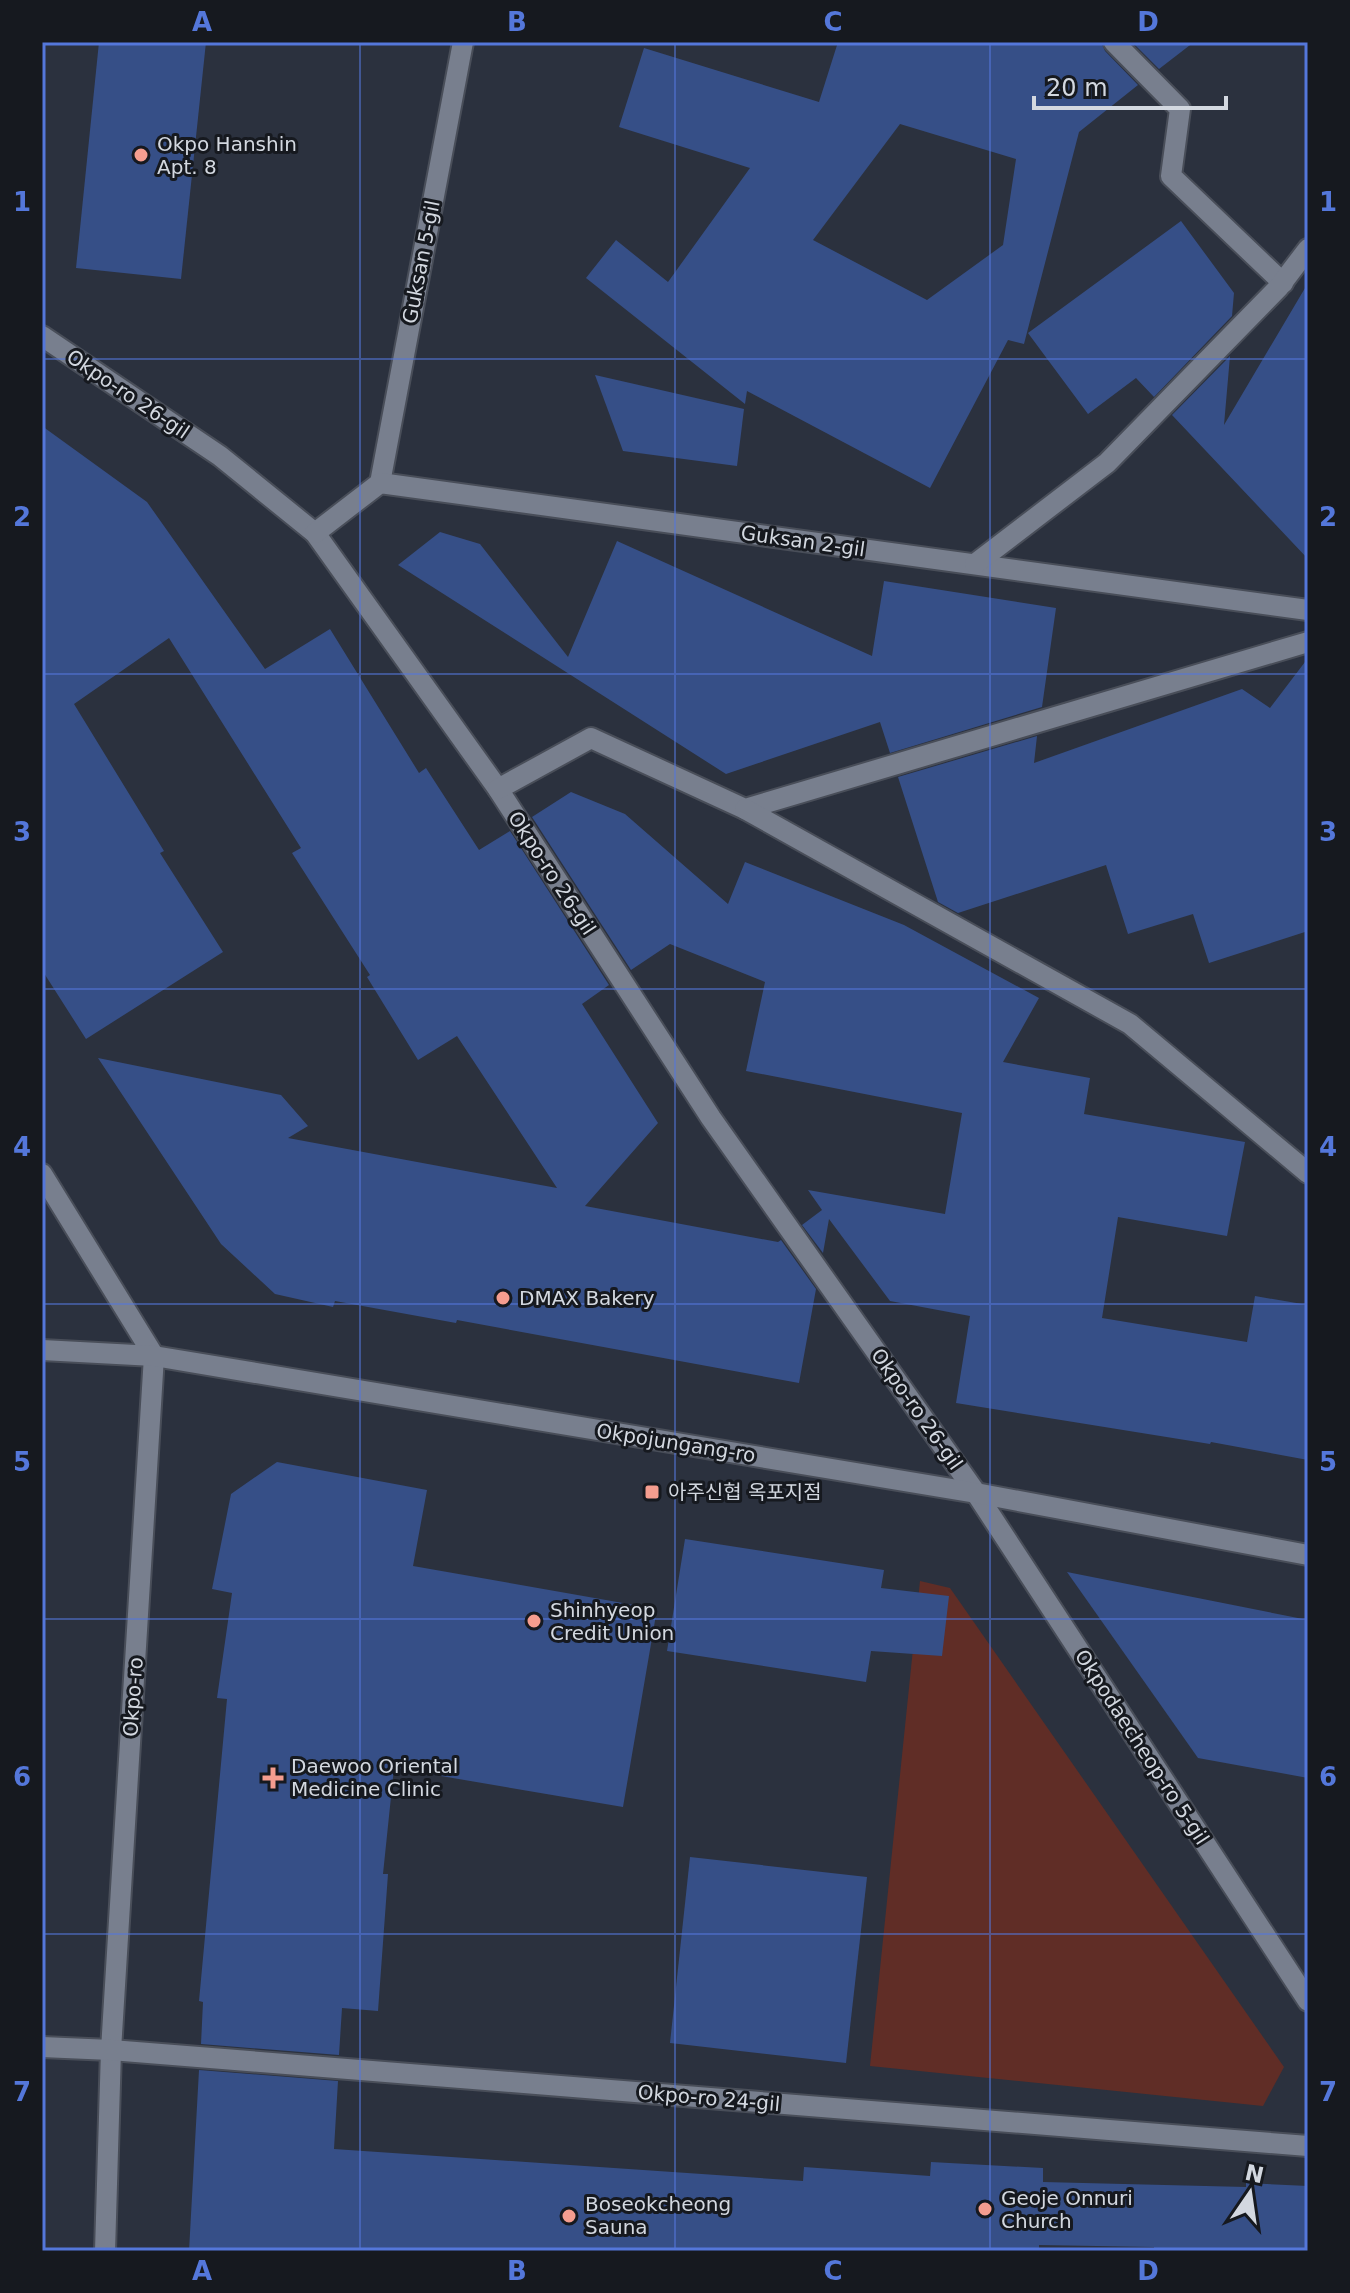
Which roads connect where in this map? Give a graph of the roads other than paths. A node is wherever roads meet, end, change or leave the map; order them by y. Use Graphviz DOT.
graph roads {
  1 [pos="463,42"];
  2 [pos="1114,42"];
  3 [pos="1308,249"];
  4 [pos="1283,283"];
  5 [pos="42,336"];
  6 [pos="380,483"];
  7 [pos="315,533"];
  8 [pos="975,564"];
  9 [pos="1308,610"];
  10 [pos="1308,642"];
  11 [pos="498,789"];
  12 [pos="745,809"];
  13 [pos="1308,1173"];
  14 [pos="42,1174"];
  15 [pos="42,1350"];
  16 [pos="154,1356"];
  17 [pos="976,1493"];
  18 [pos="1308,1555"];
  19 [pos="1308,2001"];
  20 [pos="42,2047"];
  21 [pos="111,2050"];
  22 [pos="1308,2146"];
  23 [pos="105,2251"];
  1 -- 6 [label="street, Guksan 5-gil"];
  2 -- 4 [label="street"];
  3 -- 4 [label="street"];
  4 -- 8 [label="street"];
  5 -- 7 [label="street, Okpo-ro 26-gil"];
  6 -- 7 [label="street"];
  6 -- 8 [label="street, Guksan 2-gil"];
  7 -- 11 [label="street, Okpo-ro 26-gil"];
  8 -- 9 [label="street, Guksan 2-gil"];
  10 -- 12 [label="street"];
  11 -- 12 [label="street"];
  11 -- 17 [label="street, Okpo-ro 26-gil"];
  12 -- 13 [label="street"];
  14 -- 16 [label="street"];
  15 -- 16 [label="street, Okpojungang-ro"];
  16 -- 17 [label="street, Okpojungang-ro"];
  16 -- 21 [label="street, Okpo-ro"];
  17 -- 18 [label="street, Okpojungang-ro"];
  17 -- 19 [label="street, Okpodaecheop-ro 5-gil"];
  20 -- 21 [label="street, Okpo-ro 24-gil"];
  21 -- 22 [label="street, Okpo-ro 24-gil"];
  21 -- 23 [label="street, Okpo-ro"];
}
